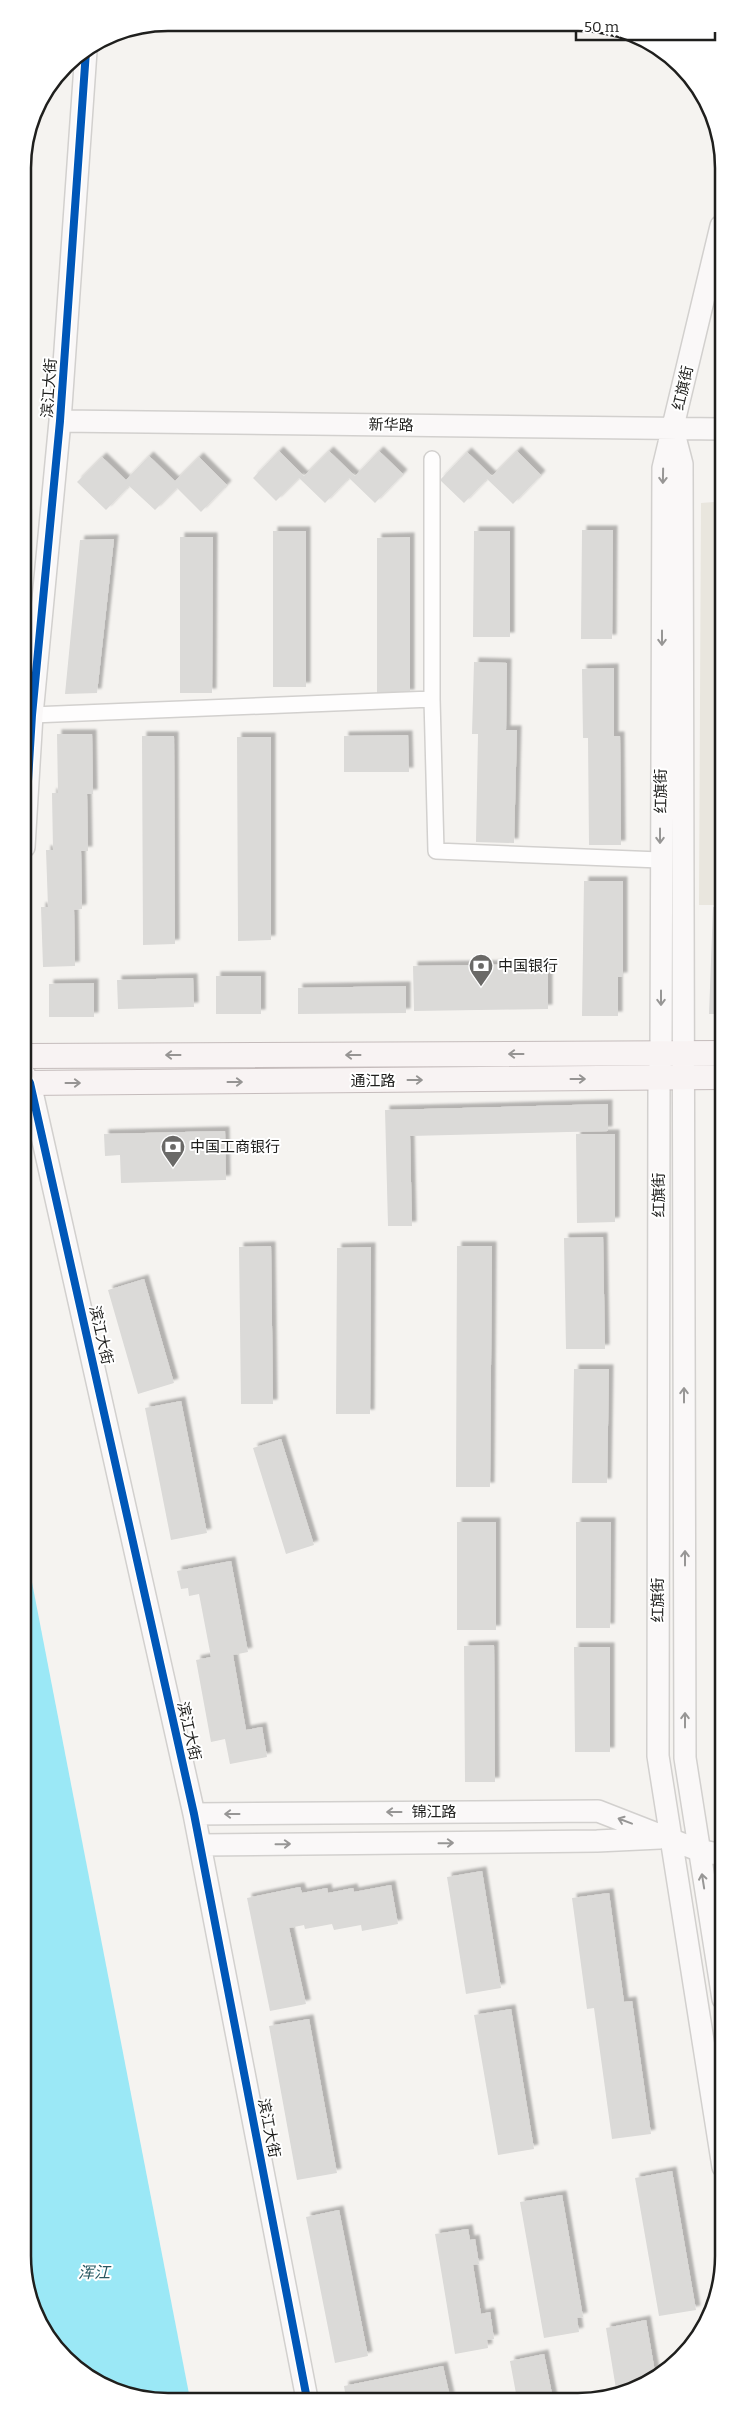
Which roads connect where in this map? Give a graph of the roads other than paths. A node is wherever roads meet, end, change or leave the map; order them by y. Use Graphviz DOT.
graph roads {
  1 [pos="85,59"];
  2 [pos="715,252"];
  3 [pos="60,421"];
  4 [pos="673,429"];
  5 [pos="715,429"];
  6 [pos="432,459"];
  7 [pos="432,699"];
  8 [pos="32,715"];
  9 [pos="32,719"];
  10 [pos="660,860"];
  11 [pos="715,1053"];
  12 [pos="672,1054"];
  13 [pos="32,1056"];
  14 [pos="715,1077"];
  15 [pos="659,1078"];
  16 [pos="683,1078"];
  17 [pos="32,1080"];
  18 [pos="32,1104"];
  19 [pos="194,1814"];
  20 [pos="670,1838"];
  21 [pos="200,1845"];
  22 [pos="698,1850"];
  23 [pos="714,1853"];
  24 [pos="714,1946"];
  25 [pos="714,2112"];
  26 [pos="306,2393"];
  1 -- 3 [label="main road, 滨江大街"];
  2 -- 4 [label="main road, 红旗街"];
  3 -- 4 [label="main road, 新华路"];
  3 -- 8 [label="main road, 滨江大街"];
  4 -- 5 [label="main road, 新华路"];
  4 -- 10 [label="main road, 红旗街, one-way"];
  4 -- 12 [label="main road"];
  6 -- 7 [label="street"];
  7 -- 8 [label="street"];
  7 -- 10 [label="street"];
  8 -- 9 [label="main road, 滨江大街"];
  10 -- 12 [label="main road, 红旗街, one-way"];
  11 -- 12 [label="main road, 通江路"];
  12 -- 13 [label="main road, 通江路, one-way"];
  12 -- 15 [label="main road, 红旗街"];
  12 -- 16 [label="main road"];
  14 -- 16 [label="main road, 通江路"];
  15 -- 16 [label="main road, 通江路"];
  17 -- 15 [label="main road, 通江路, one-way"];
  15 -- 20 [label="main road, 红旗街"];
  22 -- 16 [label="main road, one-way"];
  18 -- 19 [label="main road, 滨江大街"];
  20 -- 19 [label="main road, 锦江路, one-way"];
  19 -- 21 [label="main road, 滨江大街"];
  21 -- 20 [label="main road, 锦江路, one-way"];
  20 -- 22 [label="main road, 锦江路"];
  20 -- 25 [label="main road, 红旗街"];
  21 -- 26 [label="main road, 滨江大街"];
  22 -- 23 [label="main road, 锦江路"];
  24 -- 22 [label="main road, one-way"];
}
